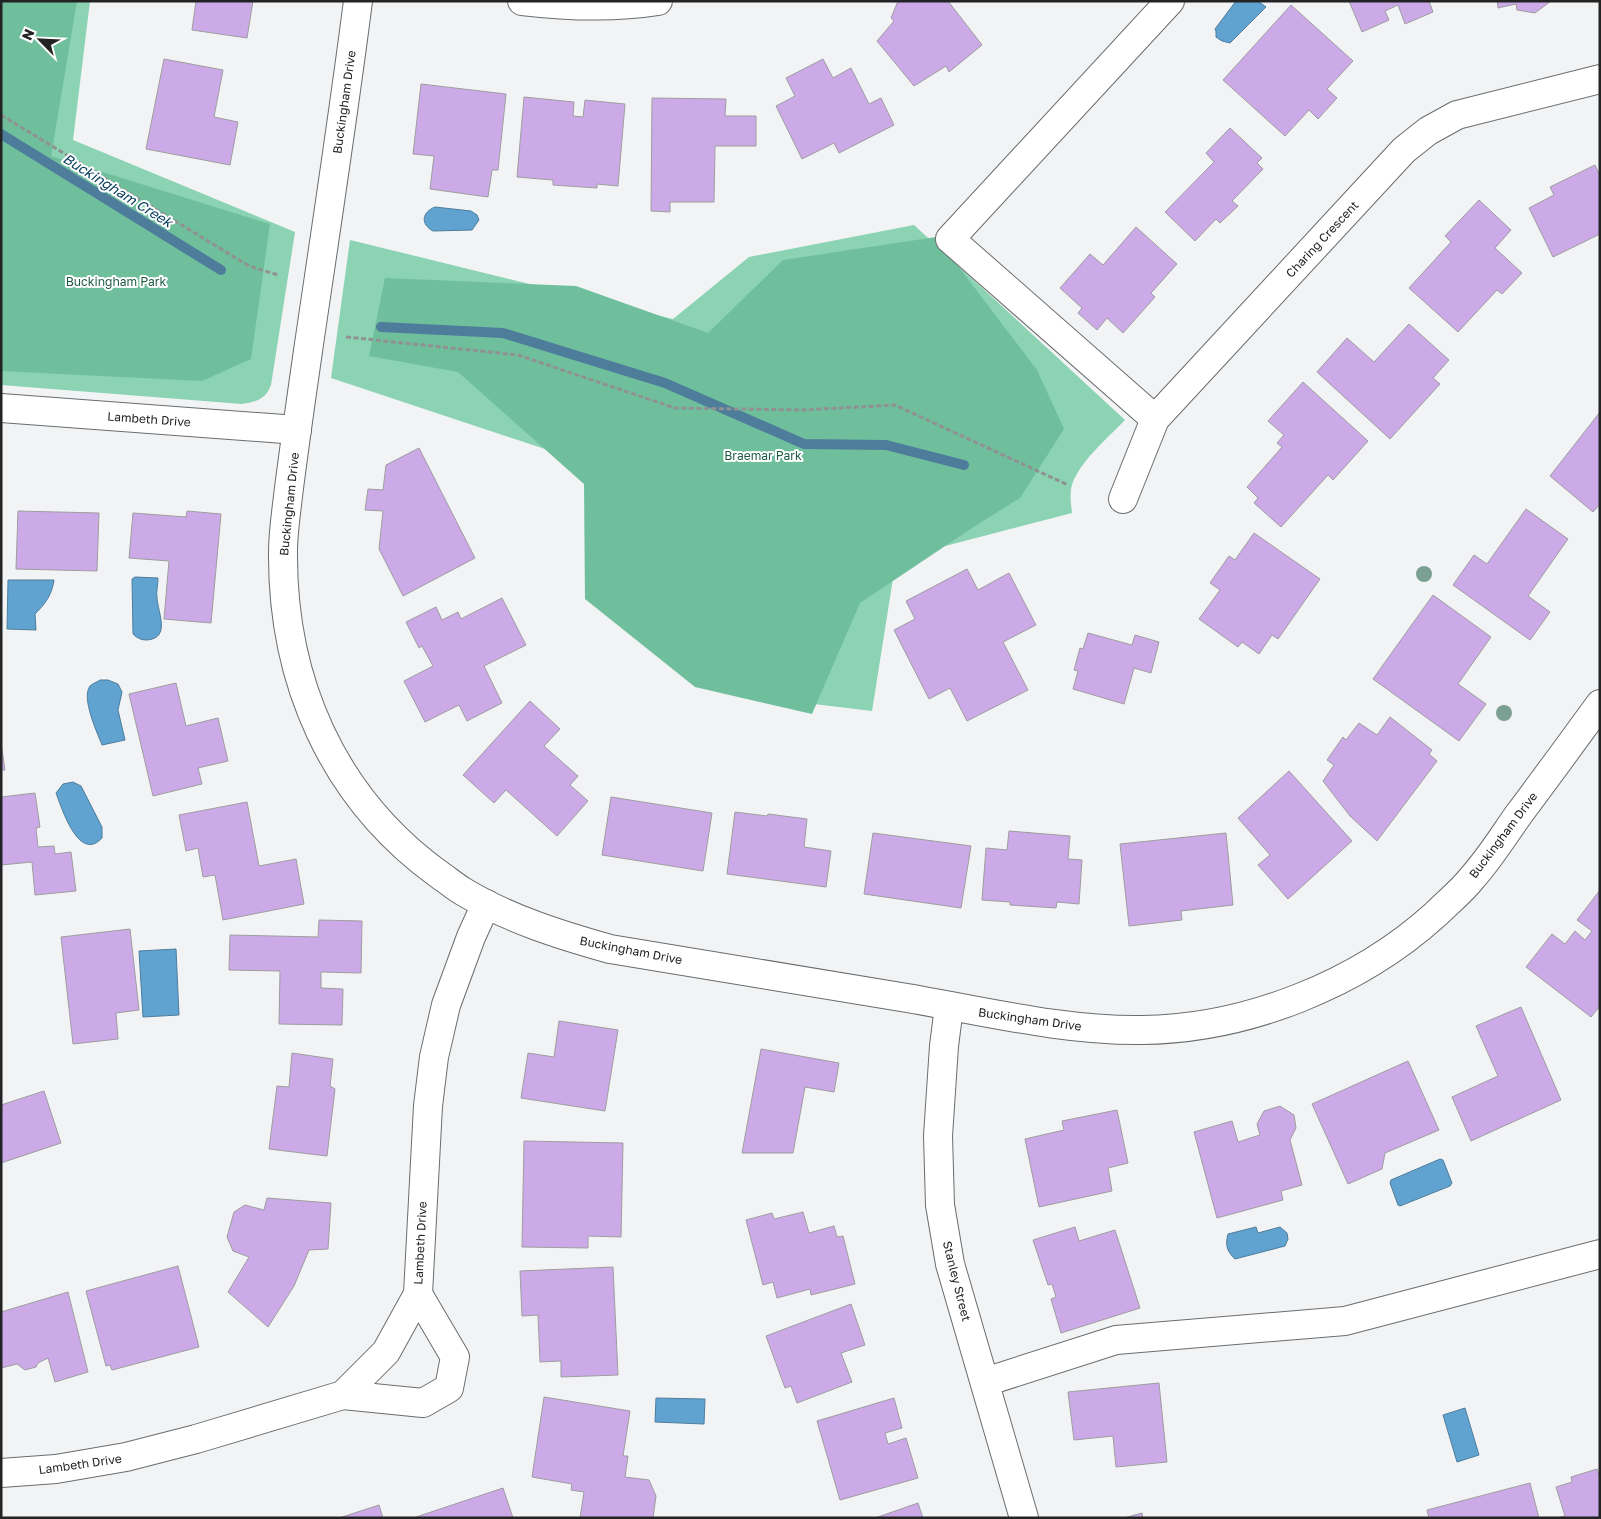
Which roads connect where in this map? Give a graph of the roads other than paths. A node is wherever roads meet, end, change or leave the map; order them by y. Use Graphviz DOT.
graph roads {
  1 [pos="358,1"];
  2 [pos="522,1"];
  3 [pos="658,1"];
  4 [pos="1170,1"];
  5 [pos="1600,79"];
  6 [pos="1,408"];
  7 [pos="1155,419"];
  8 [pos="297,430"];
  9 [pos="1123,499"];
  10 [pos="1600,704"];
  11 [pos="486,904"];
  12 [pos="949,1007"];
  13 [pos="1600,1254"];
  14 [pos="418,1294"];
  15 [pos="985,1382"];
  16 [pos="343,1395"];
  17 [pos="1,1473"];
  18 [pos="1024,1518"];
  1 -- 8 [label="street, Buckingham Drive"];
  2 -- 3 [label="street"];
  4 -- 7 [label="street"];
  5 -- 7 [label="street, Charing Crescent"];
  6 -- 8 [label="street, Lambeth Drive"];
  7 -- 9 [label="street, Charing Crescent"];
  8 -- 11 [label="street, Buckingham Drive"];
  10 -- 12 [label="street, Buckingham Drive"];
  11 -- 12 [label="street, Buckingham Drive"];
  11 -- 14 [label="street, Lambeth Drive"];
  12 -- 15 [label="street, Stanley Street"];
  13 -- 15 [label="street"];
  14 -- 16 [label="street, Lambeth Drive"];
  14 -- 16 [label="street"];
  15 -- 18 [label="street, Stanley Street"];
  16 -- 17 [label="street, Lambeth Drive"];
}
